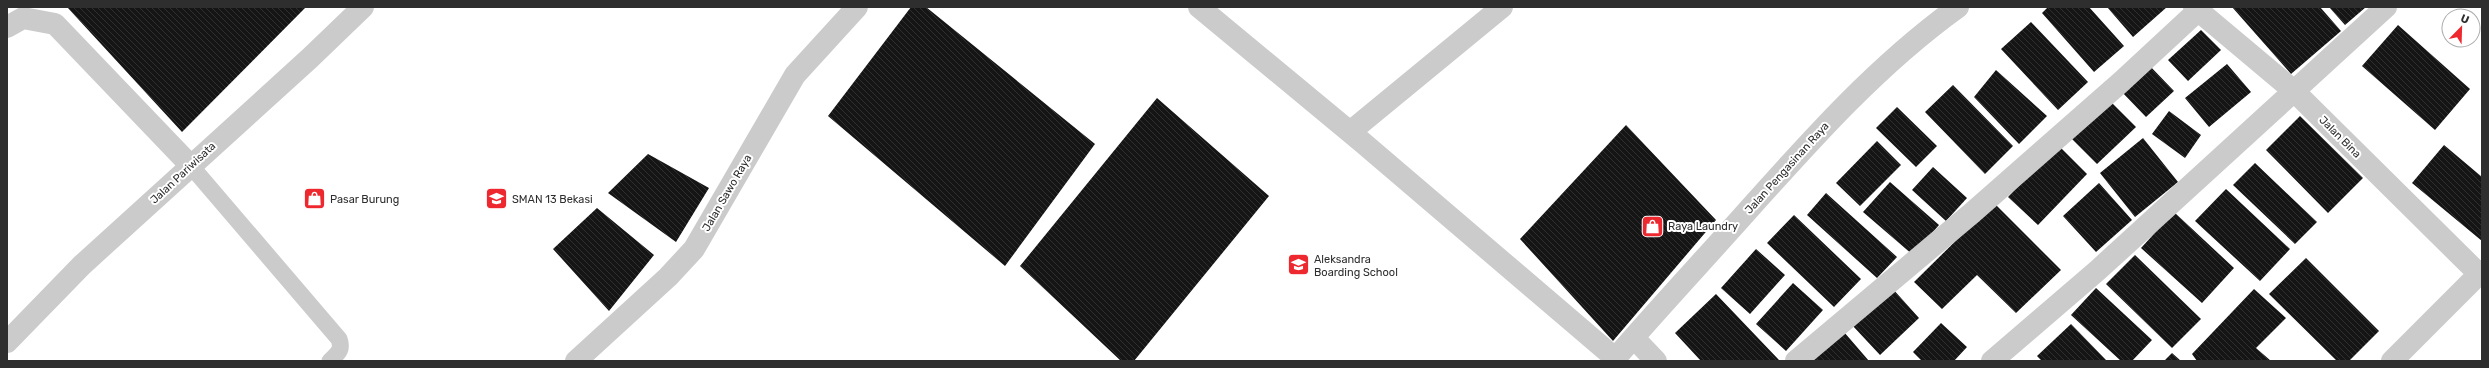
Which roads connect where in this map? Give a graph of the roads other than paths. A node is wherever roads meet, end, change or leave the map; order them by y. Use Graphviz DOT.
graph roads {
  1 [pos="363,7"];
  2 [pos="857,7"];
  3 [pos="1199,7"];
  4 [pos="1502,7"];
  5 [pos="1958,7"];
  6 [pos="2386,7"];
  7 [pos="2198,8"];
  8 [pos="7,27"];
  9 [pos="2294,91"];
  10 [pos="1350,132"];
  11 [pos="191,166"];
  12 [pos="2481,273"];
  13 [pos="1634,338"];
  14 [pos="7,342"];
  15 [pos="1614,360"];
  16 [pos="330,361"];
  17 [pos="576,361"];
  18 [pos="1656,361"];
  19 [pos="1796,361"];
  20 [pos="1992,361"];
  21 [pos="2392,361"];
  1 -- 11 [label="street, Jalan Pariwisata"];
  2 -- 17 [label="street, Jalan Sawo Raya"];
  3 -- 10 [label="street"];
  4 -- 10 [label="street"];
  5 -- 13 [label="street, Jalan Pengasinan Raya"];
  6 -- 9 [label="street"];
  7 -- 9 [label="street, Jalan Bina"];
  7 -- 19 [label="street"];
  8 -- 11 [label="street"];
  9 -- 12 [label="street, Jalan Bina"];
  9 -- 20 [label="street"];
  10 -- 15 [label="street"];
  11 -- 14 [label="street, Jalan Pariwisata"];
  11 -- 16 [label="lane"];
  12 -- 21 [label="street"];
  13 -- 15 [label="street, Jalan Pengasinan Raya"];
  13 -- 18 [label="street"];
}
